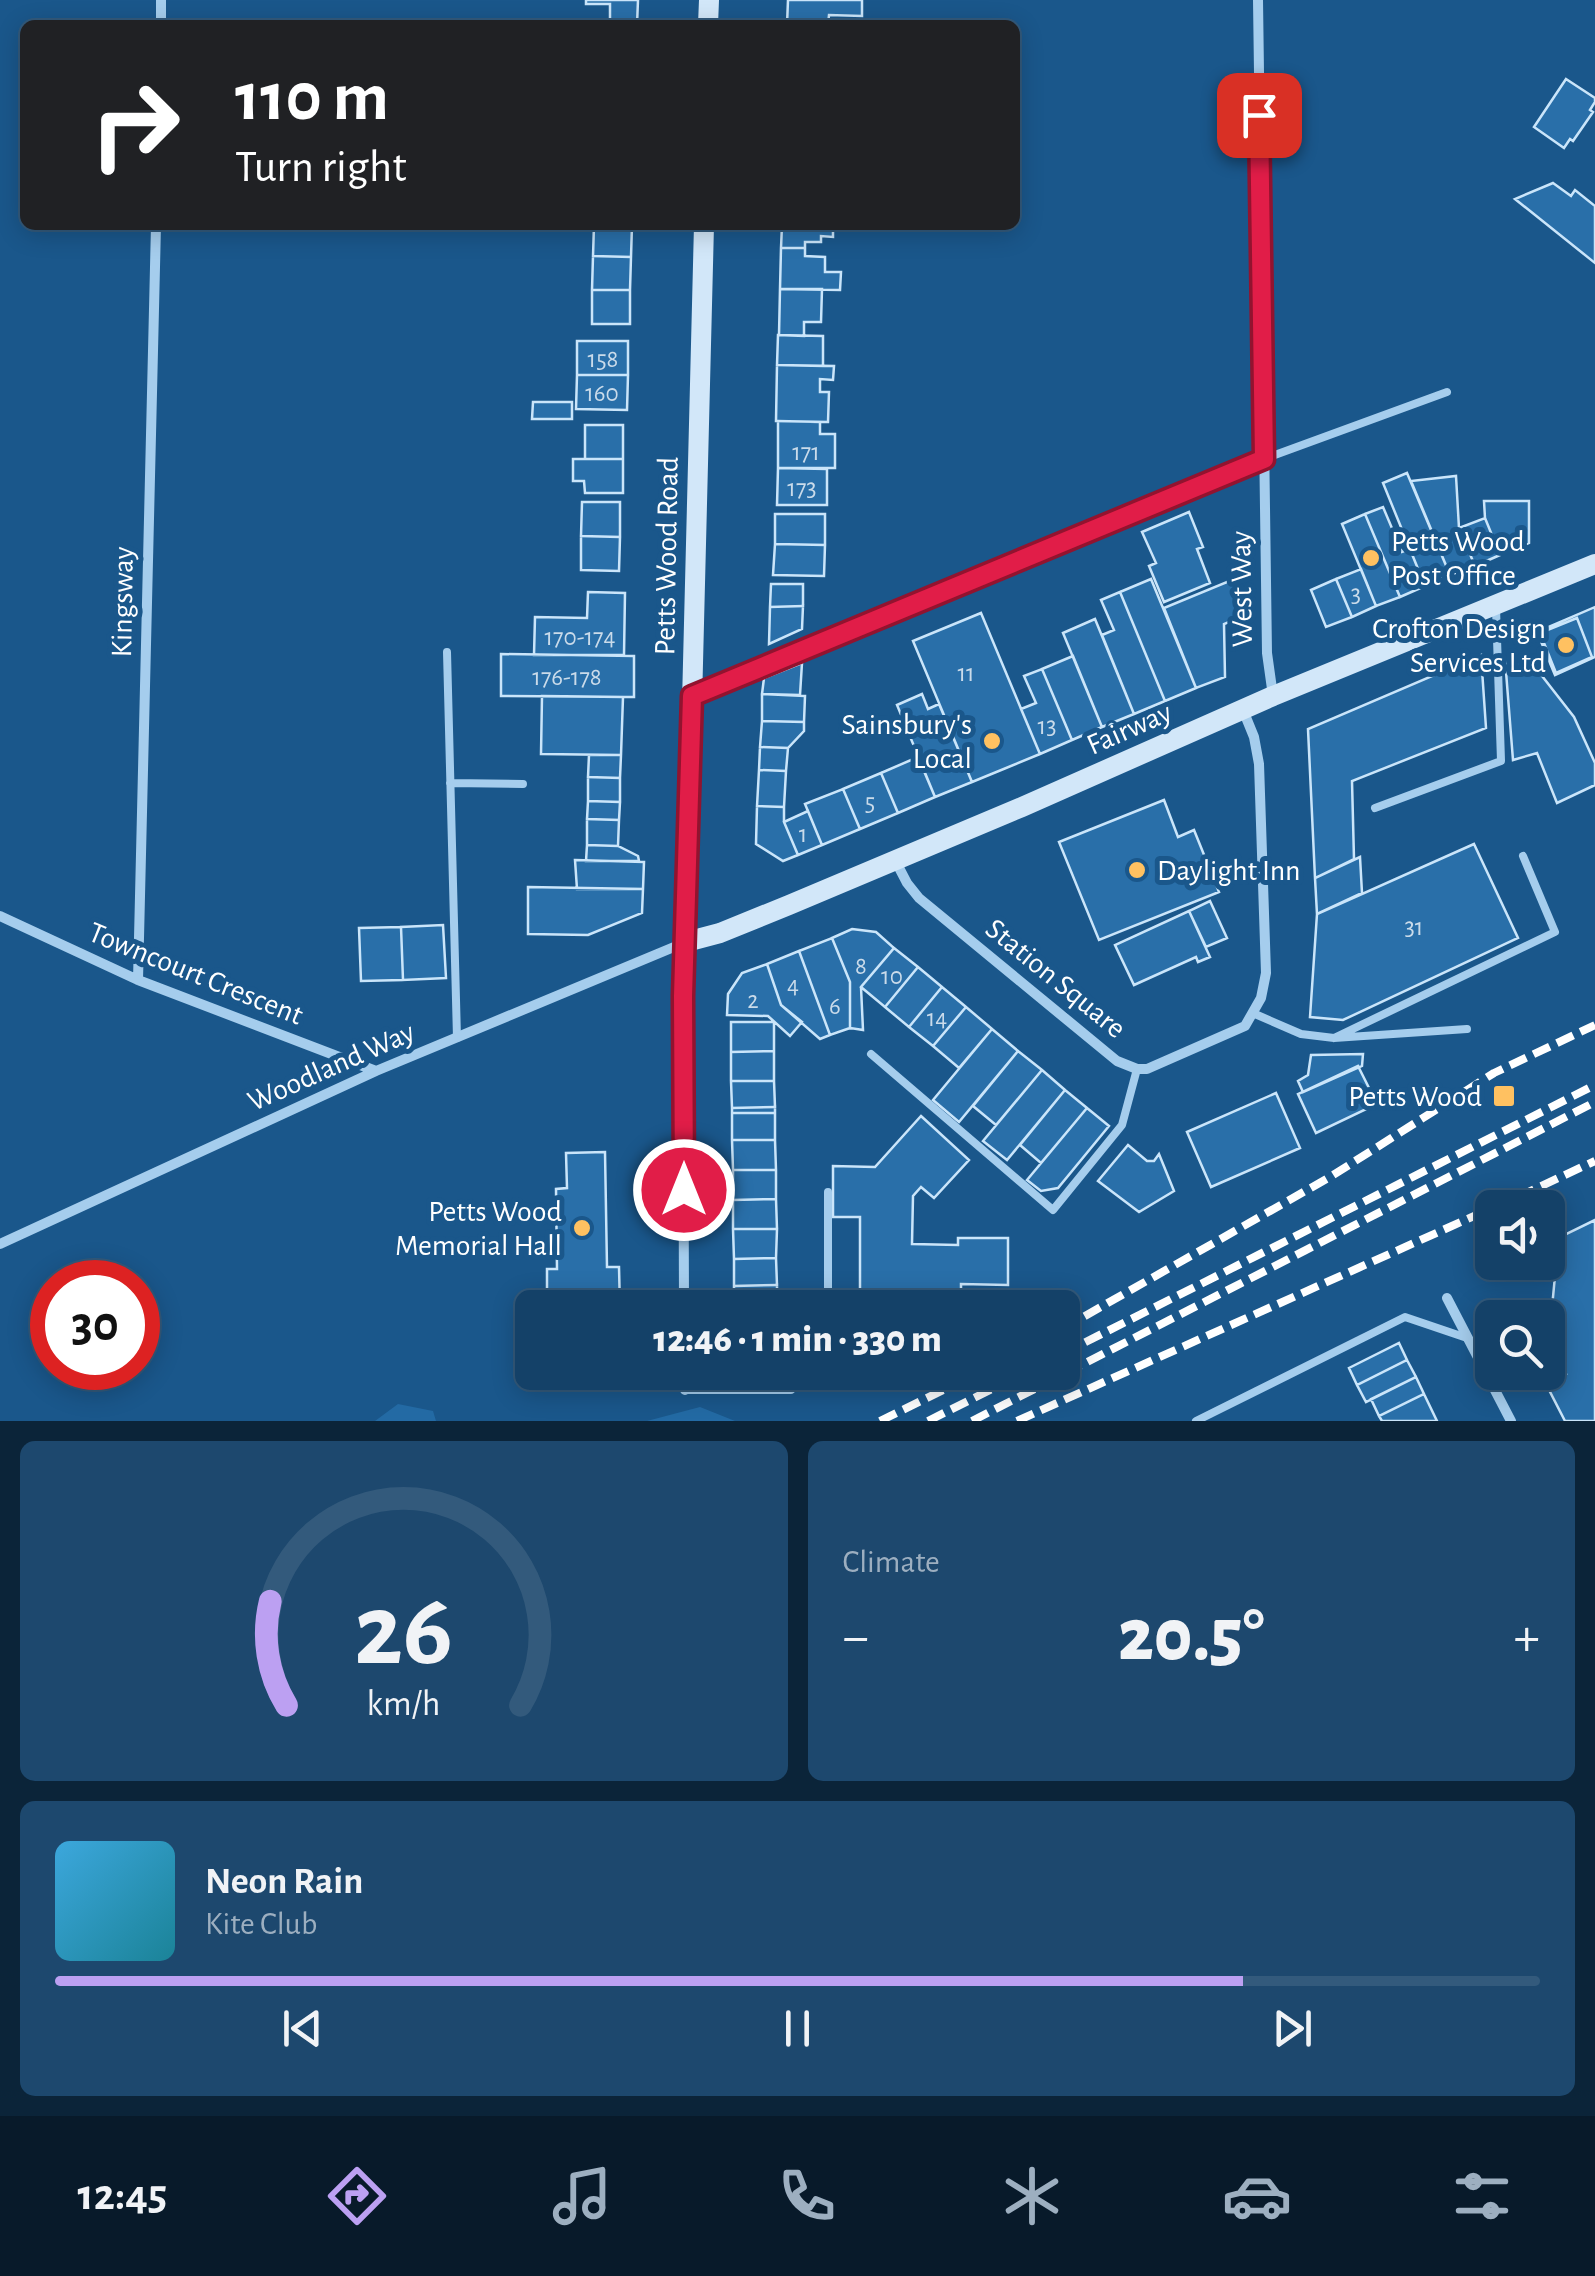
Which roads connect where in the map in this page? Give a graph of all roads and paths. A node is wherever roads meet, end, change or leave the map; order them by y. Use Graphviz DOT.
graph roads {
  1 [pos="1258,0"];
  2 [pos="156,230"];
  3 [pos="704,230"];
  4 [pos="1447,392"];
  5 [pos="1264,459"];
  6 [pos="1595,564"];
  7 [pos="1496,604"];
  8 [pos="446,652"];
  9 [pos="692,696"];
  10 [pos="1273,696"];
  11 [pos="1243,710"];
  12 [pos="450,783"];
  13 [pos="523,784"];
  14 [pos="1375,808"];
  15 [pos="1522,856"];
  16 [pos="895,860"];
  17 [pos="0,916"];
  18 [pos="686,942"];
  19 [pos="138,980"];
  20 [pos="1254,1014"];
  21 [pos="1467,1029"];
  22 [pos="456,1038"];
  23 [pos="1334,1038"];
  24 [pos="871,1054"];
  25 [pos="1137,1069"];
  26 [pos="376,1071"];
  27 [pos="828,1192"];
  28 [pos="0,1244"];
  29 [pos="684,1290"];
  30 [pos="828,1290"];
  31 [pos="1447,1298"];
  32 [pos="1467,1338"];
  33 [pos="1196,1421"];
  34 [pos="1511,1421"];
  1 -- 5 [label="street, West Way"];
  2 -- 19 [label="street, Kingsway"];
  3 -- 9 [label="street, Petts Wood Road"];
  4 -- 5 [label="lane"];
  5 -- 9 [label="lane"];
  5 -- 10 [label="street, West Way"];
  6 -- 7 [label="street, Fairway"];
  7 -- 10 [label="street, Fairway"];
  7 -- 14 [label="lane"];
  8 -- 12 [label="lane"];
  9 -- 18 [label="street, Petts Wood Road"];
  10 -- 11 [label="street, Fairway"];
  11 -- 16 [label="street, Fairway"];
  11 -- 20 [label="street"];
  12 -- 13 [label="lane"];
  12 -- 22 [label="lane"];
  15 -- 23 [label="lane"];
  16 -- 18 [label="street, Fairway"];
  16 -- 25 [label="street, Station Square"];
  17 -- 19 [label="street, Towncourt Crescent"];
  18 -- 22 [label="street, Woodland Way"];
  18 -- 29 [label="street, Petts Wood Road"];
  19 -- 26 [label="street, Towncourt Crescent"];
  20 -- 23 [label="lane"];
  20 -- 25 [label="street, Station Square"];
  21 -- 23 [label="lane"];
  22 -- 26 [label="street, Woodland Way"];
  24 -- 25 [label="lane"];
  26 -- 28 [label="street, Woodland Way"];
  27 -- 30 [label="lane"];
  31 -- 32 [label="street"];
  32 -- 33 [label="lane"];
  32 -- 34 [label="street"];
}
